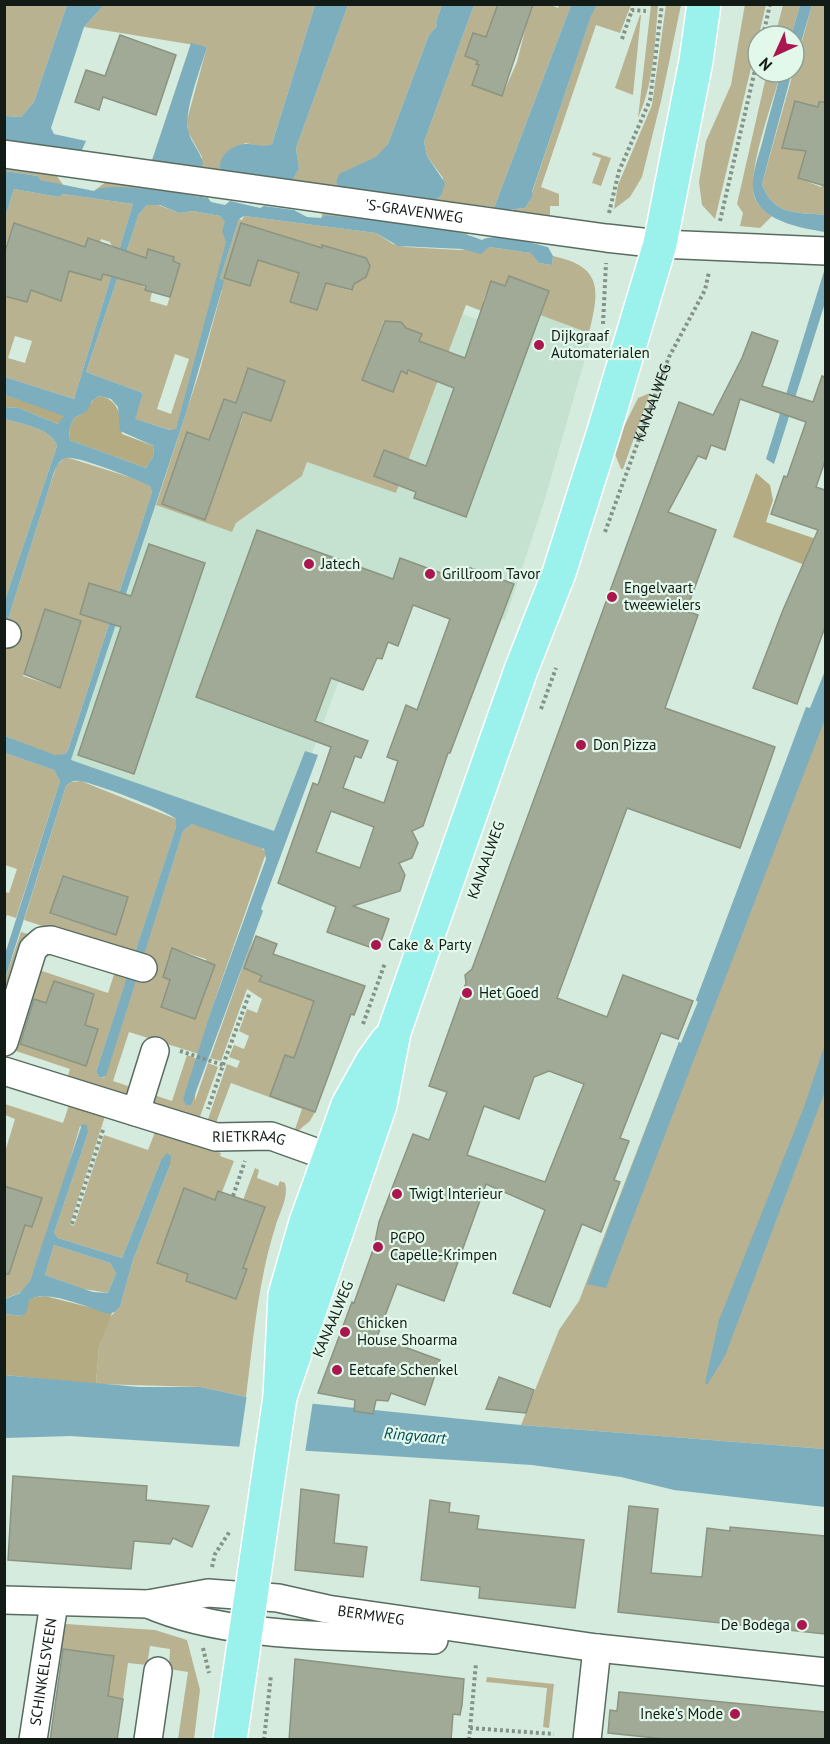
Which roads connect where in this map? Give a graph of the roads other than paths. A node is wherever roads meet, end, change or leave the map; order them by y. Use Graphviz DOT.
graph roads {
  1 [pos="704,4"];
  2 [pos="4,154"];
  3 [pos="660,244"];
  4 [pos="825,250"];
  5 [pos="133,965"];
  6 [pos="4,1042"];
  7 [pos="156,1051"];
  8 [pos="4,1071"];
  9 [pos="124,1108"];
  10 [pos="344,1162"];
  11 [pos="250,1596"];
  12 [pos="4,1600"];
  13 [pos="54,1603"];
  14 [pos="148,1604"];
  15 [pos="246,1628"];
  16 [pos="597,1648"];
  17 [pos="158,1671"];
  18 [pos="825,1672"];
  19 [pos="33,1740"];
  20 [pos="148,1740"];
  21 [pos="230,1740"];
  22 [pos="587,1740"];
  1 -- 3 [label="main road, KANAALWEG"];
  2 -- 3 [label="street, 'S-GRAVENWEG"];
  3 -- 4 [label="street, 'S-GRAVENWEG"];
  3 -- 10 [label="main road, KANAALWEG"];
  5 -- 6 [label="street"];
  7 -- 9 [label="street"];
  8 -- 9 [label="street, RIETKRAAG"];
  9 -- 10 [label="street, RIETKRAAG"];
  10 -- 11 [label="main road, KANAALWEG"];
  11 -- 14 [label="street, BERMWEG"];
  11 -- 15 [label="main road, KANAALWEG"];
  11 -- 16 [label="street, BERMWEG"];
  12 -- 13 [label="street, BERMWEG"];
  13 -- 14 [label="street, BERMWEG"];
  13 -- 19 [label="street, SCHINKELSVEEN"];
  14 -- 15 [label="street, BERMWEG"];
  15 -- 16 [label="street, BERMWEG"];
  15 -- 21 [label="main road, KANAALWEG"];
  16 -- 18 [label="street, BERMWEG"];
  16 -- 22 [label="street"];
  17 -- 20 [label="street"];
}
